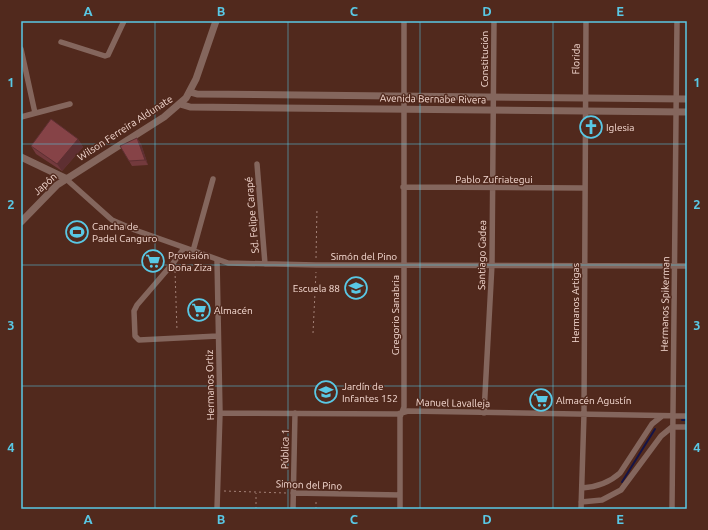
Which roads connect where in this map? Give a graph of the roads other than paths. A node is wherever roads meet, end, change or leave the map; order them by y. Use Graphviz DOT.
graph roads {
  1 [pos="124,21"];
  2 [pos="216,21"];
  3 [pos="404,21"];
  4 [pos="494,21"];
  5 [pos="586,21"];
  6 [pos="677,21"];
  7 [pos="61,42"];
  8 [pos="21,50"];
  9 [pos="190,92"];
  10 [pos="404,96"];
  11 [pos="493,97"];
  12 [pos="585,98"];
  13 [pos="687,99"];
  14 [pos="676,100"];
  15 [pos="70,104"];
  16 [pos="180,104"];
  17 [pos="403,109"];
  18 [pos="493,110"];
  19 [pos="585,110"];
  20 [pos="676,112"];
  21 [pos="687,112"];
  22 [pos="35,113"];
  23 [pos="21,117"];
  24 [pos="21,157"];
  25 [pos="257,164"];
  26 [pos="65,178"];
  27 [pos="213,179"];
  28 [pos="403,188"];
  29 [pos="492,188"];
  30 [pos="584,188"];
  31 [pos="21,222"];
  32 [pos="184,248"];
  33 [pos="193,251"];
  34 [pos="217,260"];
  35 [pos="265,264"];
  36 [pos="492,264"];
  37 [pos="404,265"];
  38 [pos="584,266"];
  39 [pos="675,266"];
  40 [pos="687,266"];
  41 [pos="218,336"];
  42 [pos="220,413"];
  43 [pos="294,413"];
  44 [pos="402,413"];
  45 [pos="484,413"];
  46 [pos="584,414"];
  47 [pos="663,416"];
  48 [pos="672,416"];
  49 [pos="687,416"];
  50 [pos="672,427"];
  51 [pos="687,427"];
  52 [pos="582,488"];
  53 [pos="293,493"];
  54 [pos="400,496"];
  55 [pos="581,502"];
  56 [pos="217,509"];
  57 [pos="293,509"];
  58 [pos="400,509"];
  59 [pos="581,509"];
  60 [pos="672,509"];
  1 -- 7 [label="street"];
  2 -- 9 [label="street, Wilson Ferreira Aldunate"];
  3 -- 10 [label="street, Gregorio Sanabria"];
  4 -- 11 [label="street, Constitución"];
  5 -- 12 [label="street, Florida"];
  6 -- 14 [label="street, Hermanos Spikerman"];
  8 -- 22 [label="street"];
  9 -- 10 [label="street, Avenida Bernabe Rivera"];
  9 -- 16 [label="street, Wilson Ferreira Aldunate"];
  10 -- 11 [label="street, Avenida Bernabe Rivera"];
  10 -- 17 [label="street, Gregorio Sanabria"];
  11 -- 12 [label="street, Avenida Bernabe Rivera"];
  11 -- 18 [label="street, Santiago Gadea"];
  12 -- 14 [label="street, Avenida Bernabe Rivera"];
  12 -- 19 [label="street, Hermanos Artigas"];
  13 -- 14 [label="street, Avenida Bernabe Rivera"];
  14 -- 20 [label="street, Hermanos Spikerman"];
  15 -- 22 [label="street"];
  16 -- 17 [label="street, Avenida Bernabe Rivera"];
  16 -- 26 [label="street, Wilson Ferreira Aldunate"];
  17 -- 18 [label="street, Avenida Bernabe Rivera"];
  17 -- 28 [label="street, Gregorio Sanabria"];
  18 -- 19 [label="street, Avenida Bernabe Rivera"];
  18 -- 29 [label="street, Santiago Gadea"];
  19 -- 20 [label="street, Avenida Bernabe Rivera"];
  19 -- 30 [label="street, Hermanos Artigas"];
  20 -- 21 [label="street, Avenida Bernabe Rivera"];
  20 -- 39 [label="street, Hermanos Spikerman"];
  22 -- 23 [label="street"];
  24 -- 26 [label="street"];
  25 -- 35 [label="street, Sd. Felipe Carapé"];
  26 -- 31 [label="street, Japón"];
  26 -- 32 [label="street, Simón del Pino"];
  27 -- 33 [label="street"];
  28 -- 29 [label="street, Pablo Zufriategui"];
  28 -- 37 [label="street, Gregorio Sanabria"];
  29 -- 30 [label="street, Pablo Zufriategui"];
  29 -- 36 [label="street, Santiago Gadea"];
  30 -- 38 [label="street, Hermanos Artigas"];
  32 -- 33 [label="street, Simón del Pino"];
  32 -- 41 [label="street"];
  33 -- 34 [label="street, Simón del Pino"];
  34 -- 35 [label="street, Simón del Pino"];
  34 -- 41 [label="street, Hermanos Ortiz"];
  35 -- 37 [label="street, Simón del Pino"];
  36 -- 37 [label="street, Simón del Pino"];
  36 -- 38 [label="street, Simón del Pino"];
  36 -- 45 [label="street, Santiago Gadea"];
  37 -- 44 [label="street, Gregorio Sanabria"];
  38 -- 39 [label="street, Simón del Pino"];
  38 -- 46 [label="street, Hermanos Artigas"];
  39 -- 40 [label="street, Simón del Pino"];
  39 -- 48 [label="street, Hermanos Spikerman"];
  41 -- 42 [label="street, Hermanos Ortiz"];
  42 -- 43 [label="street, Manuel Lavalleja"];
  42 -- 56 [label="street, Hermanos Ortiz"];
  43 -- 44 [label="street, Manuel Lavalleja"];
  43 -- 53 [label="street, Pública 1"];
  44 -- 45 [label="street, Manuel Lavalleja"];
  44 -- 54 [label="street, Gregorio Sanabria"];
  45 -- 46 [label="street, Manuel Lavalleja"];
  46 -- 47 [label="street, Manuel Lavalleja"];
  46 -- 52 [label="street, Hermanos Artigas"];
  47 -- 48 [label="street, Manuel Lavalleja"];
  47 -- 52 [label="street"];
  48 -- 49 [label="street, Manuel Lavalleja"];
  48 -- 50 [label="street, Hermanos Spikerman"];
  50 -- 51 [label="street"];
  50 -- 55 [label="street"];
  50 -- 60 [label="street, Hermanos Spikerman"];
  52 -- 55 [label="street, Hermanos Artigas"];
  53 -- 54 [label="street, Simon del Pino"];
  53 -- 57 [label="street, Pública 1"];
  54 -- 58 [label="street, Gregorio Sanabria"];
  55 -- 59 [label="street, Hermanos Artigas"];
}
